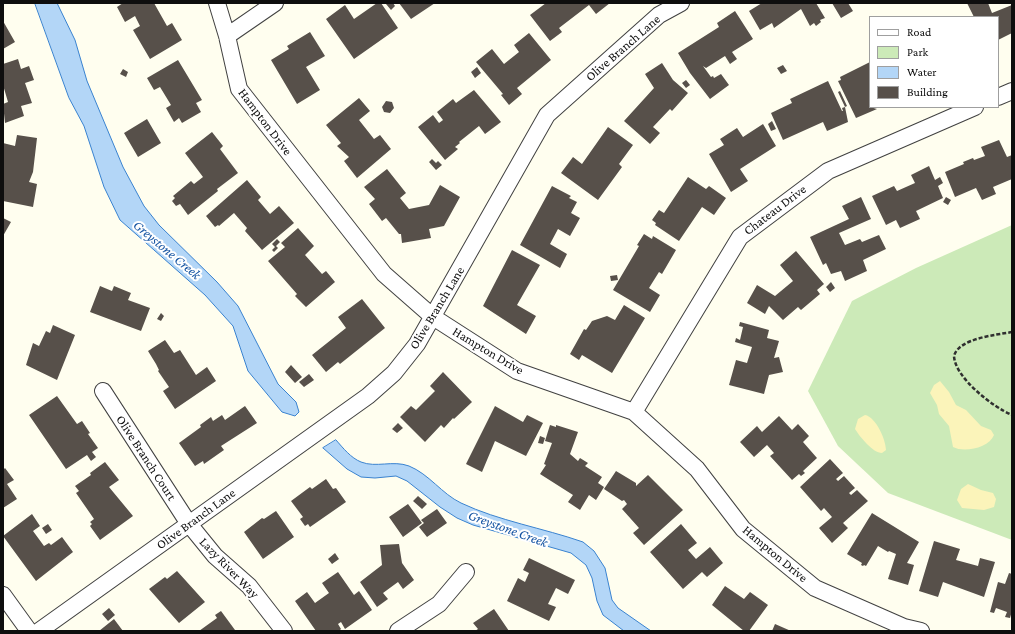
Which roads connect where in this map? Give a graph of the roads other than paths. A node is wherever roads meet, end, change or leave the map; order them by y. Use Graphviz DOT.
graph roads {
  1 [pos="217,3"];
  2 [pos="275,3"];
  3 [pos="681,3"];
  4 [pos="227,36"];
  5 [pos="1012,91"];
  6 [pos="999,97"];
  7 [pos="973,108"];
  8 [pos="433,317"];
  9 [pos="103,391"];
  10 [pos="634,412"];
  11 [pos="189,524"];
  12 [pos="466,572"];
  13 [pos="3,595"];
  14 [pos="29,631"];
  15 [pos="39,631"];
  16 [pos="284,631"];
  17 [pos="398,631"];
  18 [pos="921,631"];
  1 -- 4 [label="street, Hampton Drive"];
  2 -- 4 [label="street"];
  3 -- 8 [label="street, Olive Branch Lane"];
  4 -- 8 [label="street, Hampton Drive"];
  5 -- 6 [label="street"];
  7 -- 10 [label="street, Chateau Drive"];
  8 -- 10 [label="street, Hampton Drive"];
  8 -- 11 [label="street, Olive Branch Lane"];
  9 -- 11 [label="street, Olive Branch Court"];
  10 -- 18 [label="street, Hampton Drive"];
  11 -- 15 [label="street, Olive Branch Lane"];
  11 -- 16 [label="street, Lazy River Way"];
  12 -- 17 [label="street"];
  13 -- 14 [label="street"];
}
